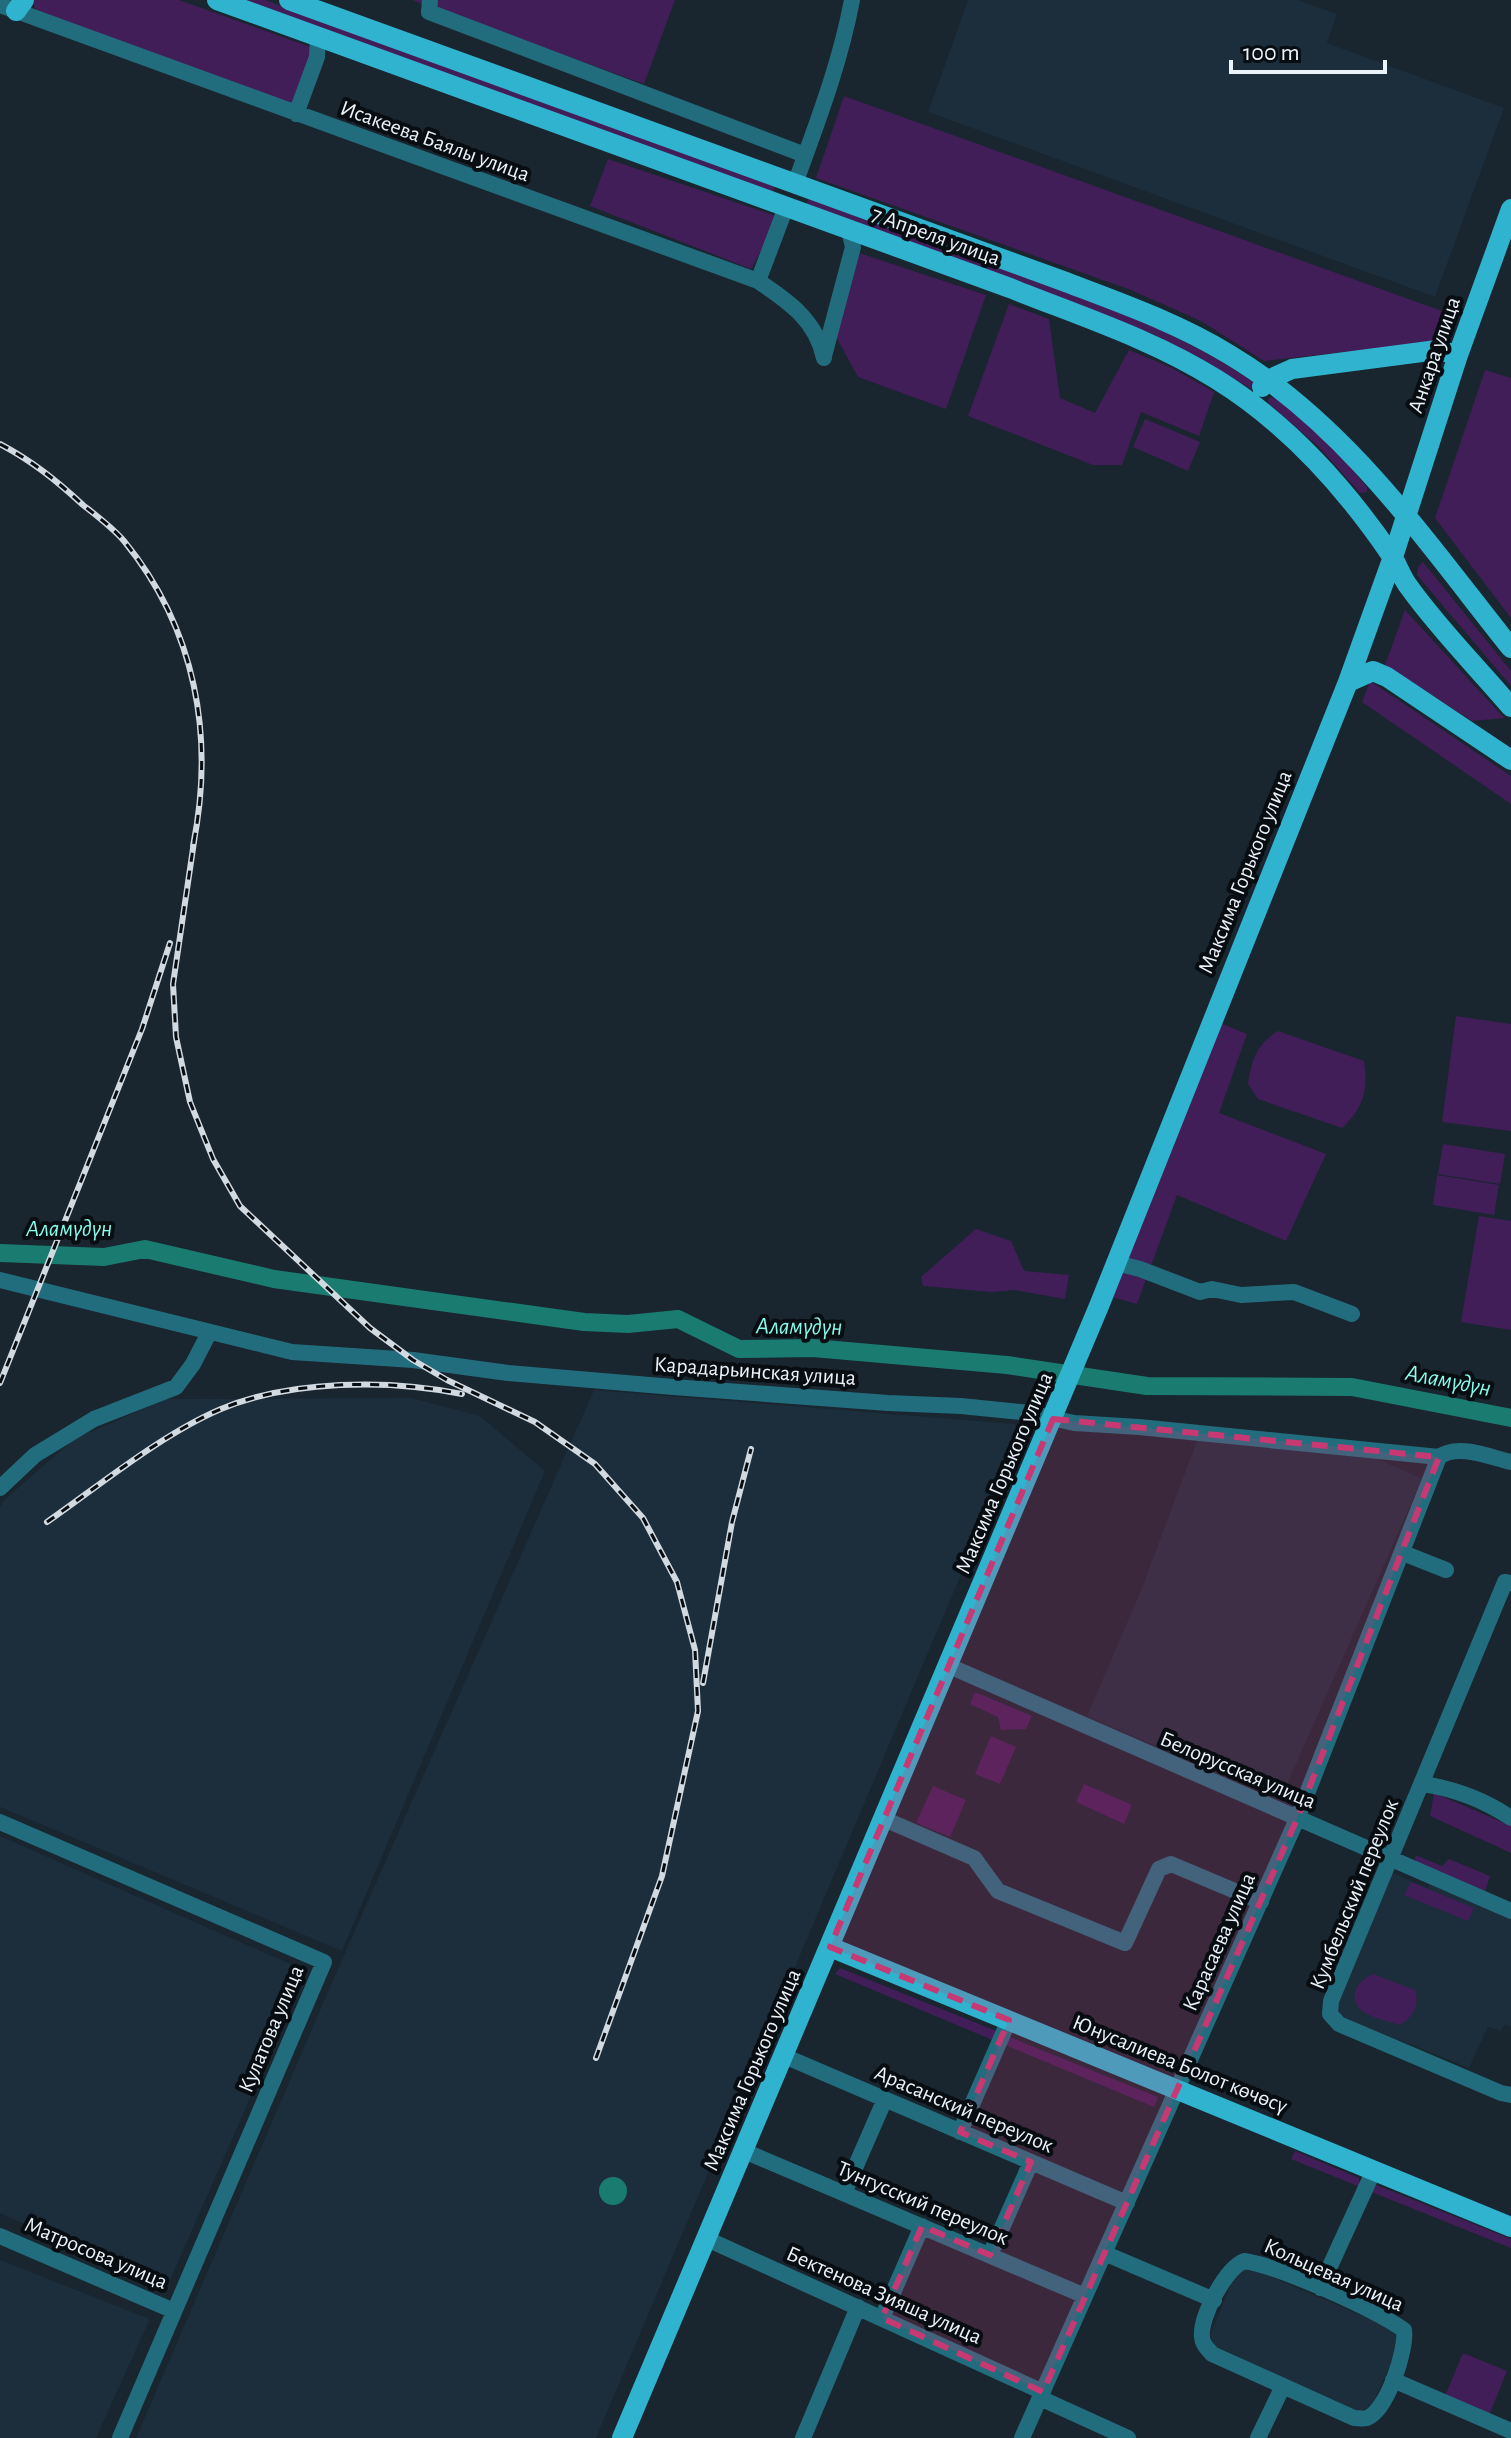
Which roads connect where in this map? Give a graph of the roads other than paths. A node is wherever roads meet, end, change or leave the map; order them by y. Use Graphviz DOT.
graph roads {
  1 [pos="217,0"];
  2 [pos="289,0"];
  3 [pos="430,0"];
  4 [pos="852,0"];
  5 [pos="13,6"];
  6 [pos="333,8"];
  7 [pos="317,47"];
  8 [pos="296,114"];
  9 [pos="805,155"];
  10 [pos="795,184"];
  11 [pos="786,207"];
  12 [pos="1511,209"];
  13 [pos="849,230"];
  14 [pos="758,281"];
  15 [pos="1458,355"];
  16 [pos="1268,380"];
  17 [pos="1250,402"];
  18 [pos="1406,517"];
  19 [pos="1393,557"];
  20 [pos="1511,648"];
  21 [pos="1348,682"];
  22 [pos="1511,707"];
  23 [pos="1511,760"];
  24 [pos="1116,1263"];
  25 [pos="0,1280"];
  26 [pos="1352,1314"];
  27 [pos="209,1333"];
  28 [pos="1057,1409"];
  29 [pos="1439,1457"];
  30 [pos="1511,1462"];
  31 [pos="0,1488"];
  32 [pos="1403,1553"];
  33 [pos="1446,1570"];
  34 [pos="1511,1583"];
  35 [pos="949,1666"];
  36 [pos="1423,1784"];
  37 [pos="1511,1818"];
  38 [pos="884,1819"];
  39 [pos="1297,1819"];
  40 [pos="0,1822"];
  41 [pos="1391,1861"];
  42 [pos="1261,1902"];
  43 [pos="1511,1911"];
  44 [pos="830,1947"];
  45 [pos="1009,2020"];
  46 [pos="784,2056"];
  47 [pos="1176,2090"];
  48 [pos="1511,2095"];
  49 [pos="885,2099"];
  50 [pos="960,2132"];
  51 [pos="744,2151"];
  52 [pos="1031,2162"];
  53 [pos="1374,2170"];
  54 [pos="844,2193"];
  55 [pos="1127,2203"];
  56 [pos="922,2226"];
  57 [pos="1511,2227"];
  58 [pos="0,2236"];
  59 [pos="707,2239"];
  60 [pos="1104,2253"];
  61 [pos="990,2255"];
  62 [pos="1320,2288"];
  63 [pos="1085,2296"];
  64 [pos="1214,2300"];
  65 [pos="858,2307"];
  66 [pos="174,2311"];
  67 [pos="882,2318"];
  68 [pos="1393,2380"];
  69 [pos="1283,2386"];
  70 [pos="1041,2395"];
  71 [pos="1511,2431"];
  72 [pos="120,2438"];
  73 [pos="622,2438"];
  74 [pos="803,2438"];
  75 [pos="1022,2438"];
  76 [pos="1128,2438"];
  77 [pos="1258,2438"];
  1 -- 7 [label="main road, 7 Апреля улица"];
  2 -- 6 [label="main road, 7 Апреля улица"];
  3 -- 9 [label="street"];
  4 -- 9 [label="street"];
  5 -- 8 [label="street, Исакеева Баялы улица"];
  6 -- 10 [label="main road, 7 Апреля улица"];
  7 -- 8 [label="street"];
  7 -- 11 [label="main road, 7 Апреля улица"];
  8 -- 14 [label="street, Исакеева Баялы улица"];
  9 -- 10 [label="street"];
  10 -- 11 [label="main road"];
  10 -- 16 [label="main road, 7 Апреля улица"];
  11 -- 13 [label="main road, 7 Апреля улица"];
  11 -- 14 [label="street"];
  12 -- 15 [label="main road, Анкара улица"];
  13 -- 14 [label="street, Исакеева Баялы улица"];
  13 -- 17 [label="main road, 7 Апреля улица"];
  15 -- 16 [label="main road"];
  15 -- 18 [label="main road, Анкара улица"];
  16 -- 17 [label="main road"];
  16 -- 18 [label="main road, 7 Апреля улица"];
  17 -- 19 [label="main road, 7 Апреля улица"];
  18 -- 19 [label="main road, Максима Горького улица"];
  18 -- 20 [label="main road, 7 Апреля улица"];
  19 -- 21 [label="main road, Максима Горького улица"];
  19 -- 22 [label="main road, 7 Апреля улица"];
  21 -- 23 [label="main road"];
  21 -- 24 [label="main road, Максима Горького улица"];
  24 -- 26 [label="street"];
  24 -- 28 [label="main road, Максима Горького улица"];
  25 -- 27 [label="street, Карадарьинская улица"];
  27 -- 28 [label="street, Карадарьинская улица"];
  27 -- 31 [label="street"];
  28 -- 29 [label="street, Карадарьинская улица"];
  28 -- 35 [label="main road, Максима Горького улица"];
  29 -- 30 [label="street, Карадарьинская улица"];
  29 -- 32 [label="street, Карасаева улица"];
  32 -- 33 [label="street"];
  32 -- 39 [label="street, Карасаева улица"];
  34 -- 36 [label="street, Кумбельский переулок"];
  35 -- 38 [label="main road, Максима Горького улица"];
  35 -- 39 [label="street, Белорусская улица"];
  36 -- 37 [label="street, Кумбельский переулок"];
  36 -- 41 [label="street, Кумбельский переулок"];
  38 -- 42 [label="street"];
  38 -- 44 [label="main road, Максима Горького улица"];
  39 -- 41 [label="street, Белорусская улица"];
  39 -- 42 [label="street, Карасаева улица"];
  40 -- 66 [label="street, Кулатова улица"];
  41 -- 43 [label="street, Белорусская улица"];
  41 -- 48 [label="street, Кумбельский переулок"];
  42 -- 47 [label="street, Карасаева улица"];
  44 -- 45 [label="main road, Юнусалиева Болот көчөсү"];
  44 -- 46 [label="main road, Максима Горького улица"];
  45 -- 47 [label="main road, Юнусалиева Болот көчөсү"];
  45 -- 50 [label="street"];
  46 -- 49 [label="street, Арасанский переулок"];
  46 -- 51 [label="main road, Максима Горького улица"];
  47 -- 53 [label="main road, Юнусалиева Болот көчөсү"];
  47 -- 55 [label="street, Карасаева улица"];
  49 -- 50 [label="street, Арасанский переулок"];
  49 -- 54 [label="street"];
  50 -- 52 [label="street, Арасанский переулок"];
  51 -- 54 [label="street, Тунгусский переулок"];
  51 -- 59 [label="main road, Максима Горького улица"];
  52 -- 55 [label="street, Арасанский переулок"];
  52 -- 61 [label="street"];
  53 -- 57 [label="main road, Юнусалиева Болот көчөсү"];
  53 -- 62 [label="street"];
  54 -- 56 [label="street, Тунгусский переулок"];
  55 -- 60 [label="street, Карасаева улица"];
  56 -- 61 [label="street, Тунгусский переулок"];
  56 -- 67 [label="street"];
  58 -- 66 [label="street, Матросова улица"];
  59 -- 65 [label="street, Бектенова Зияша улица"];
  59 -- 73 [label="main road, Максима Горького улица"];
  60 -- 63 [label="street, Карасаева улица"];
  60 -- 64 [label="street"];
  61 -- 63 [label="street, Тунгусский переулок"];
  62 -- 64 [label="street, Кольцевая улица"];
  62 -- 68 [label="street, Кольцевая улица"];
  63 -- 70 [label="street, Карасаева улица"];
  64 -- 69 [label="street, Кольцевая улица"];
  65 -- 67 [label="street, Бектенова Зияша улица"];
  65 -- 74 [label="street"];
  66 -- 72 [label="street, Кулатова улица"];
  67 -- 70 [label="street, Бектенова Зияша улица"];
  68 -- 69 [label="street, Кольцевая улица"];
  68 -- 71 [label="street"];
  69 -- 77 [label="street"];
  70 -- 75 [label="street, Карасаева улица"];
  70 -- 76 [label="street, Бектенова Зияша улица"];
}
